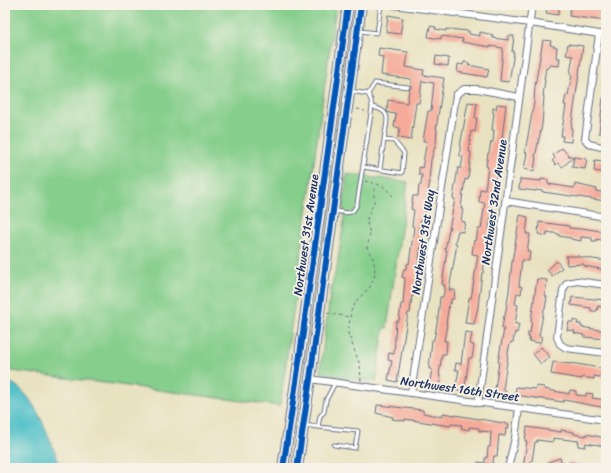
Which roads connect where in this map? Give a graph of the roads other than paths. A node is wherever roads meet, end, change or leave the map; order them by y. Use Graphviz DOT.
graph roads {
  1 [pos="348,5"];
  2 [pos="361,5"];
  3 [pos="381,5"];
  4 [pos="394,5"];
  5 [pos="532,5"];
  6 [pos="405,6"];
  7 [pos="424,7"];
  8 [pos="530,23"];
  9 [pos="358,31"];
  10 [pos="599,34"];
  11 [pos="606,35"];
  12 [pos="408,87"];
  13 [pos="350,91"];
  14 [pos="368,94"];
  15 [pos="520,97"];
  16 [pos="372,107"];
  17 [pos="384,140"];
  18 [pos="606,148"];
  19 [pos="363,167"];
  20 [pos="380,169"];
  21 [pos="506,201"];
  22 [pos="334,211"];
  23 [pos="606,217"];
  24 [pos="606,285"];
  25 [pos="606,353"];
  26 [pos="299,362"];
  27 [pos="310,379"];
  28 [pos="335,383"];
  29 [pos="411,393"];
  30 [pos="478,403"];
  31 [pos="519,408"];
  32 [pos="606,420"];
  33 [pos="303,425"];
  34 [pos="318,427"];
  35 [pos="334,445"];
  36 [pos="283,468"];
  37 [pos="297,468"];
  38 [pos="508,468"];
  1 -- 26 [label="main road, Northwest 31st Avenue"];
  2 -- 9 [label="main road, Northwest 31st Avenue"];
  3 -- 9 [label="lane"];
  4 -- 6 [label="street"];
  5 -- 8 [label="street, Northwest 32nd Avenue"];
  6 -- 7 [label="street"];
  7 -- 8 [label="street"];
  8 -- 10 [label="street"];
  8 -- 15 [label="street, Northwest 32nd Avenue"];
  9 -- 13 [label="main road, Northwest 31st Avenue"];
  10 -- 11 [label="street"];
  10 -- 18 [label="street"];
  12 -- 14 [label="lane"];
  13 -- 14 [label="lane"];
  13 -- 22 [label="main road, Northwest 31st Avenue"];
  14 -- 16 [label="lane"];
  15 -- 21 [label="street, Northwest 32nd Avenue"];
  15 -- 29 [label="street, Northwest 31st Way"];
  16 -- 17 [label="lane"];
  16 -- 19 [label="lane"];
  17 -- 20 [label="lane"];
  17 -- 20 [label="lane"];
  19 -- 20 [label="lane"];
  19 -- 22 [label="lane"];
  21 -- 23 [label="street"];
  21 -- 30 [label="street, Northwest 32nd Avenue"];
  22 -- 27 [label="main road, Northwest 31st Avenue"];
  24 -- 25 [label="street"];
  26 -- 27 [label="main road"];
  26 -- 36 [label="main road, Northwest 31st Avenue"];
  27 -- 28 [label="street, Northwest 16th Street"];
  27 -- 33 [label="main road, Northwest 31st Avenue"];
  28 -- 29 [label="street, Northwest 16th Street"];
  28 -- 34 [label="lane"];
  29 -- 30 [label="street, Northwest 16th Street"];
  30 -- 31 [label="street, Northwest 16th Street"];
  31 -- 32 [label="street, Northwest 16th Street"];
  31 -- 38 [label="street"];
  33 -- 34 [label="lane"];
  33 -- 37 [label="main road, Northwest 31st Avenue"];
  34 -- 35 [label="lane"];
}
